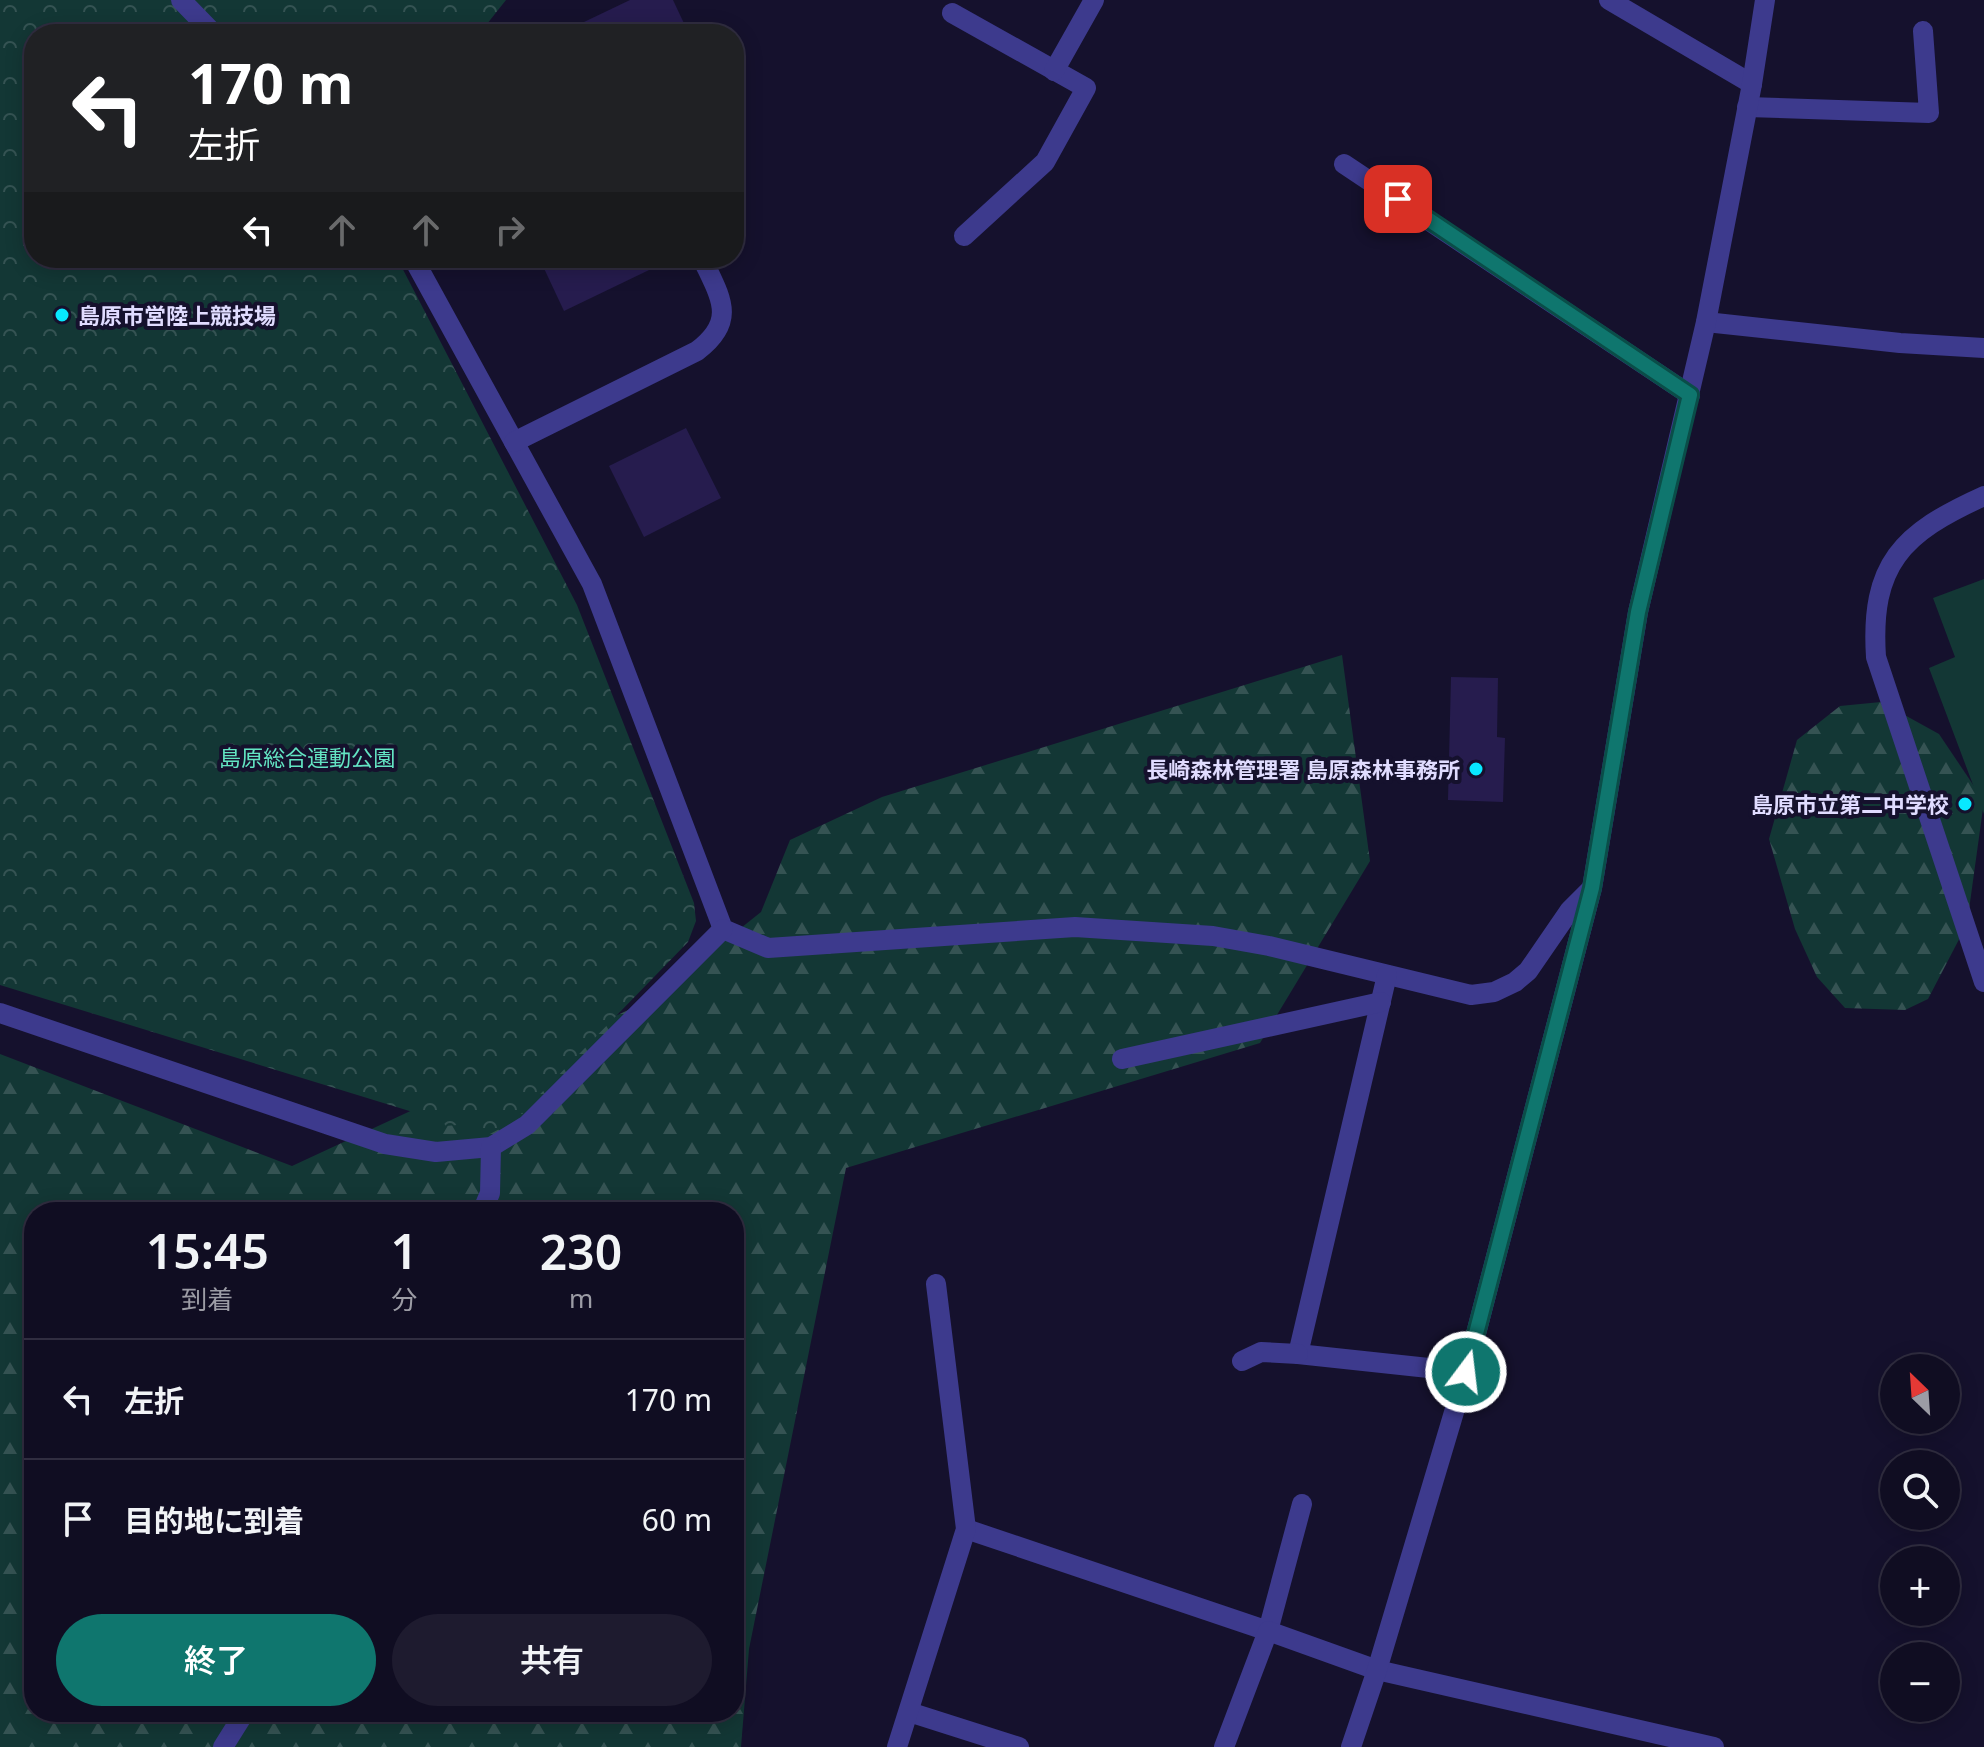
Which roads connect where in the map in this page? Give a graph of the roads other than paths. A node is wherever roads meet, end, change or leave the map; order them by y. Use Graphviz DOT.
graph roads {
  1 [pos="181,0"];
  2 [pos="1094,0"];
  3 [pos="1609,0"];
  4 [pos="1765,0"];
  5 [pos="952,13"];
  6 [pos="204,24"];
  7 [pos="1923,31"];
  8 [pos="1054,71"];
  9 [pos="1752,84"];
  10 [pos="1747,107"];
  11 [pos="1344,164"];
  12 [pos="964,236"];
  13 [pos="418,268"];
  14 [pos="706,268"];
  15 [pos="1706,322"];
  16 [pos="1984,348"];
  17 [pos="1690,395"];
  18 [pos="514,442"];
  19 [pos="1984,496"];
  20 [pos="1592,888"];
  21 [pos="723,929"];
  22 [pos="1387,975"];
  23 [pos="1984,982"];
  24 [pos="1381,1002"];
  25 [pos="0,1013"];
  26 [pos="1122,1059"];
  27 [pos="491,1147"];
  28 [pos="486,1202"];
  29 [pos="936,1284"];
  30 [pos="1298,1354"];
  31 [pos="1242,1361"];
  32 [pos="1466,1372"];
  33 [pos="1302,1504"];
  34 [pos="966,1529"];
  35 [pos="1268,1631"];
  36 [pos="1377,1670"];
  37 [pos="909,1712"];
  38 [pos="239,1722"];
  39 [pos="223,1747"];
  40 [pos="897,1747"];
  41 [pos="1019,1747"];
  42 [pos="1224,1747"];
  43 [pos="1351,1747"];
  44 [pos="1714,1747"];
  1 -- 6 [label="street"];
  2 -- 8 [label="street"];
  3 -- 9 [label="street"];
  4 -- 9 [label="street"];
  5 -- 8 [label="street"];
  7 -- 10 [label="street"];
  8 -- 12 [label="street"];
  9 -- 10 [label="street"];
  10 -- 15 [label="street"];
  11 -- 17 [label="street"];
  13 -- 18 [label="street"];
  14 -- 18 [label="street"];
  15 -- 16 [label="street"];
  15 -- 17 [label="street"];
  17 -- 20 [label="street"];
  18 -- 21 [label="street"];
  19 -- 23 [label="street"];
  20 -- 22 [label="street"];
  20 -- 32 [label="street"];
  21 -- 22 [label="street"];
  21 -- 27 [label="street"];
  22 -- 24 [label="street"];
  24 -- 26 [label="street"];
  24 -- 30 [label="street"];
  25 -- 27 [label="street"];
  27 -- 28 [label="street"];
  29 -- 34 [label="street"];
  30 -- 31 [label="street"];
  30 -- 32 [label="street"];
  32 -- 36 [label="street"];
  33 -- 35 [label="street"];
  34 -- 35 [label="street"];
  34 -- 37 [label="street"];
  35 -- 36 [label="street"];
  35 -- 42 [label="street"];
  36 -- 43 [label="street"];
  36 -- 44 [label="street"];
  37 -- 40 [label="street"];
  37 -- 41 [label="street"];
  38 -- 39 [label="street"];
}
